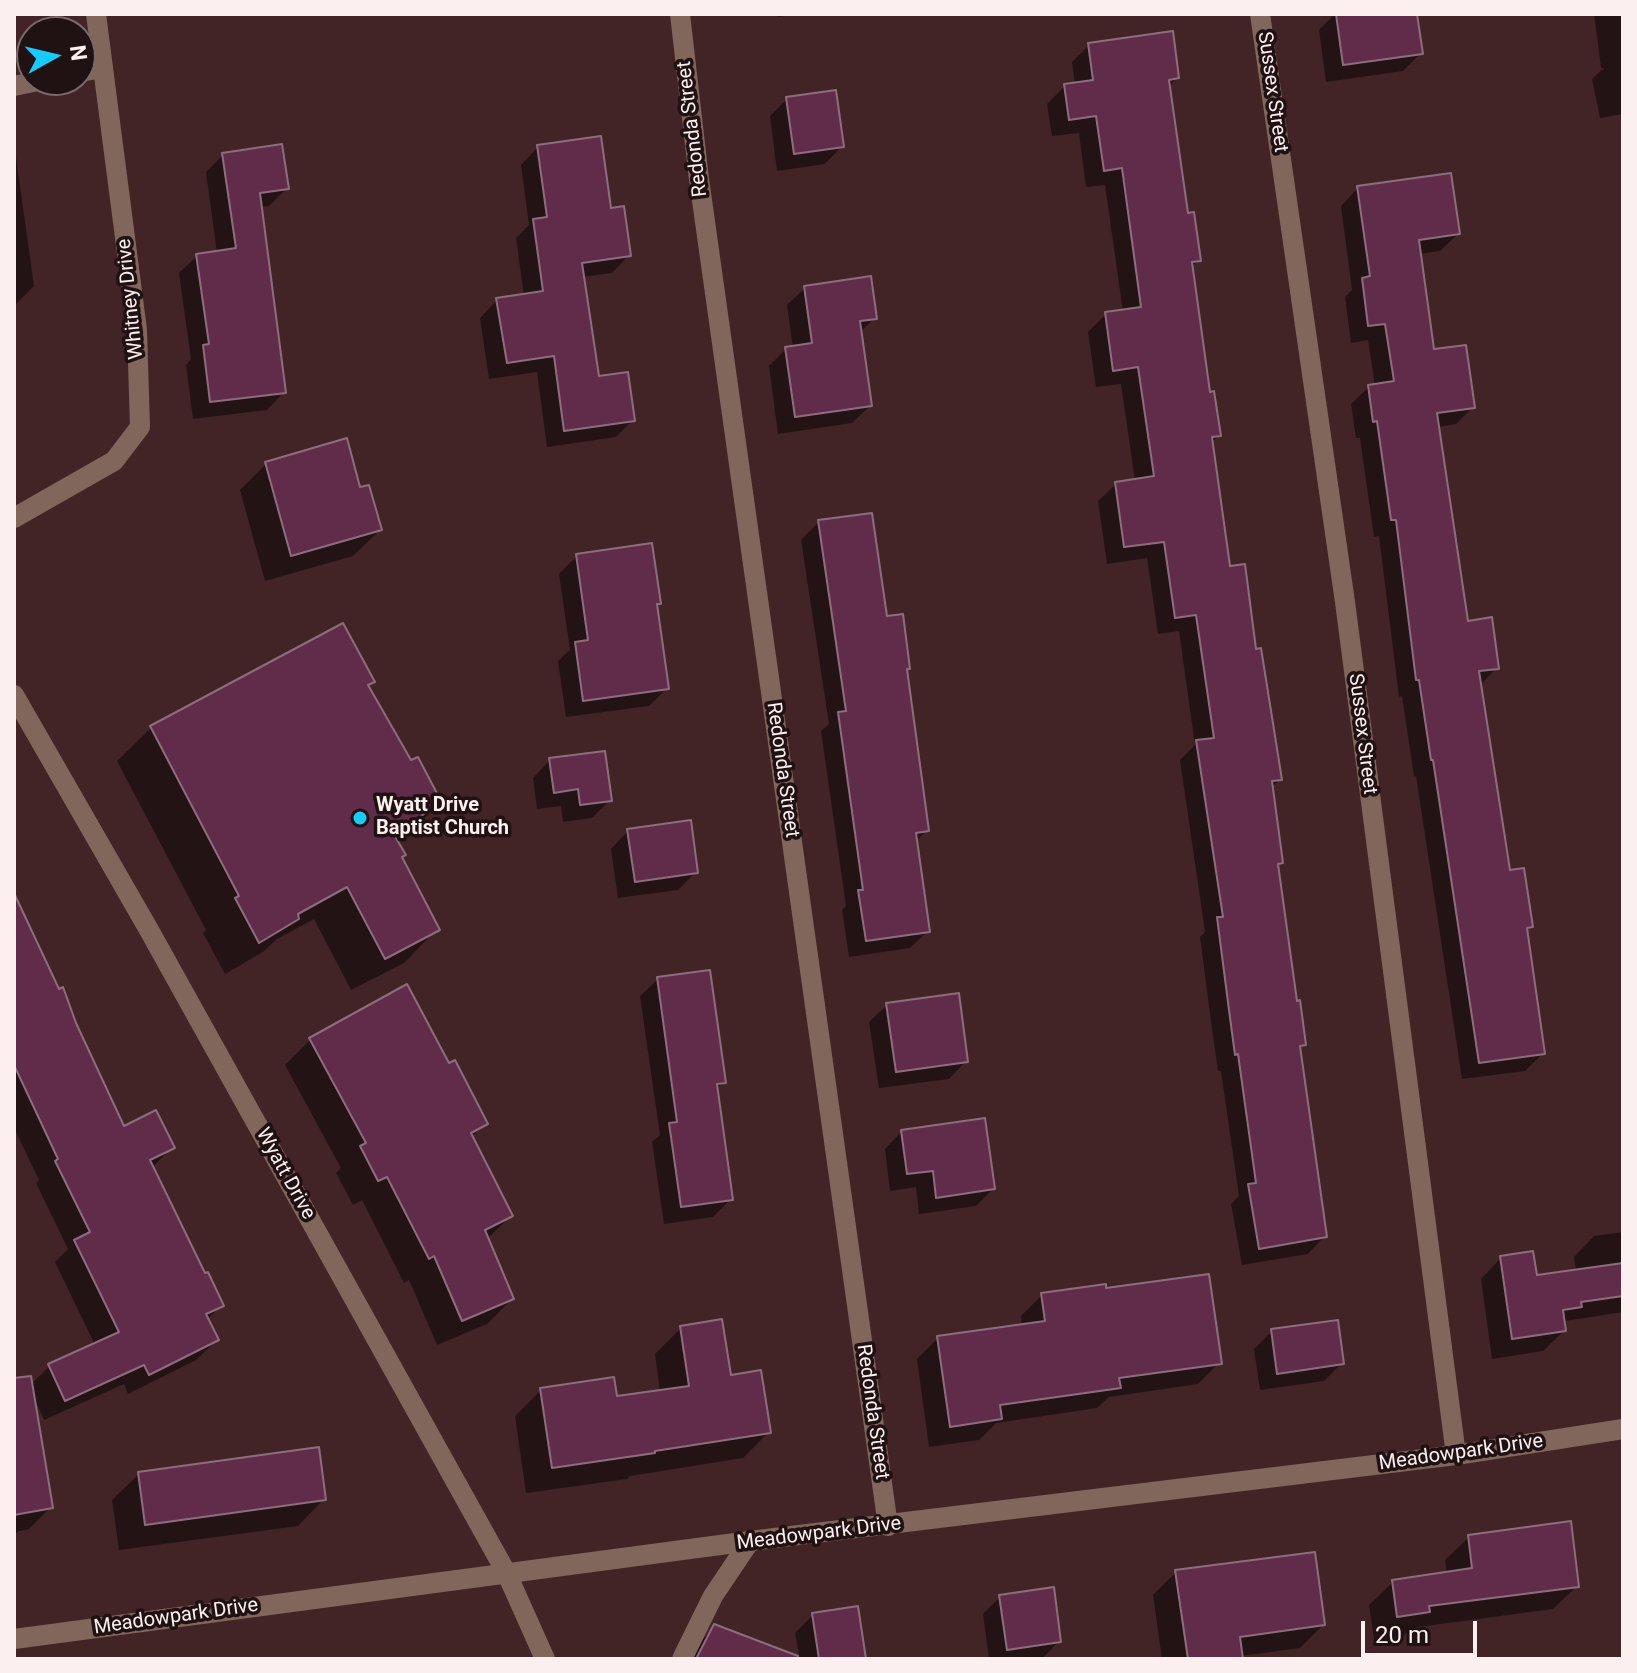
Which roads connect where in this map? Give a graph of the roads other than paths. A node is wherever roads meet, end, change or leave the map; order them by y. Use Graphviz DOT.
graph roads {
  1 [pos="96,14"];
  2 [pos="680,14"];
  3 [pos="1260,14"];
  4 [pos="103,68"];
  5 [pos="96,69"];
  6 [pos="14,518"];
  7 [pos="14,695"];
  8 [pos="1623,1429"];
  9 [pos="1456,1455"];
  10 [pos="888,1526"];
  11 [pos="750,1541"];
  12 [pos="507,1574"];
  13 [pos="14,1639"];
  14 [pos="545,1659"];
  15 [pos="682,1659"];
  1 -- 4 [label="street, Whitney Drive"];
  2 -- 10 [label="street, Redonda Street"];
  3 -- 9 [label="street, Sussex Street"];
  4 -- 5 [label="street"];
  4 -- 6 [label="street, Whitney Drive"];
  7 -- 12 [label="street, Wyatt Drive"];
  8 -- 9 [label="street, Meadowpark Drive"];
  9 -- 10 [label="street, Meadowpark Drive"];
  10 -- 11 [label="street, Meadowpark Drive"];
  11 -- 12 [label="street, Meadowpark Drive"];
  11 -- 15 [label="street"];
  12 -- 13 [label="street, Meadowpark Drive"];
  12 -- 14 [label="street, Wyatt Drive"];
}
